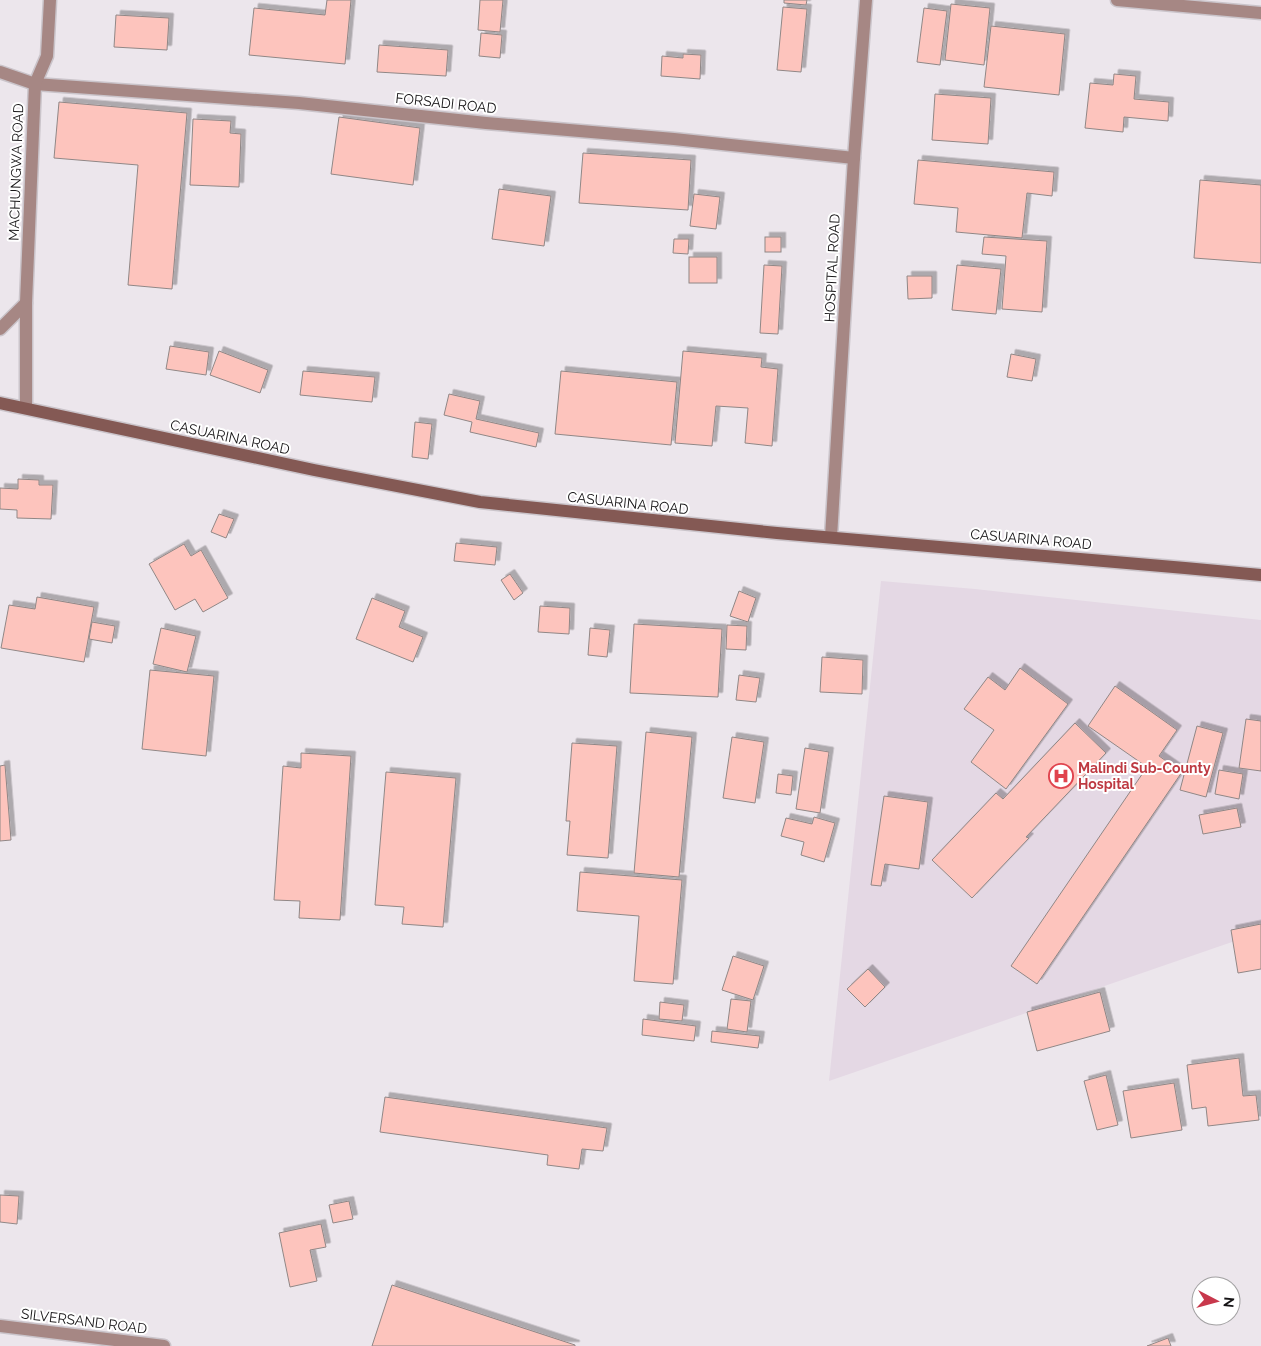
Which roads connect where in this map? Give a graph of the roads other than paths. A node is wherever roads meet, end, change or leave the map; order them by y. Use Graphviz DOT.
graph roads {
  1 [pos="50,0"];
  2 [pos="866,0"];
  3 [pos="1117,0"];
  4 [pos="1261,13"];
  5 [pos="0,72"];
  6 [pos="35,84"];
  7 [pos="854,158"];
  8 [pos="26,303"];
  9 [pos="0,329"];
  10 [pos="0,403"];
  11 [pos="26,408"];
  12 [pos="830,538"];
  13 [pos="1261,575"];
  14 [pos="0,1326"];
  15 [pos="164,1346"];
  1 -- 6 [label="street, MACHUNGWA ROAD"];
  2 -- 7 [label="street, HOSPITAL ROAD"];
  3 -- 4 [label="street"];
  5 -- 6 [label="street, FORSADI ROAD"];
  6 -- 7 [label="street, FORSADI ROAD"];
  6 -- 8 [label="street, MACHUNGWA ROAD"];
  7 -- 12 [label="street, HOSPITAL ROAD"];
  8 -- 9 [label="street"];
  8 -- 11 [label="street, MACHUNGWA ROAD"];
  10 -- 11 [label="street, CASUARINA ROAD"];
  11 -- 12 [label="street, CASUARINA ROAD"];
  12 -- 13 [label="street, CASUARINA ROAD"];
  14 -- 15 [label="street, SILVERSAND ROAD"];
}
